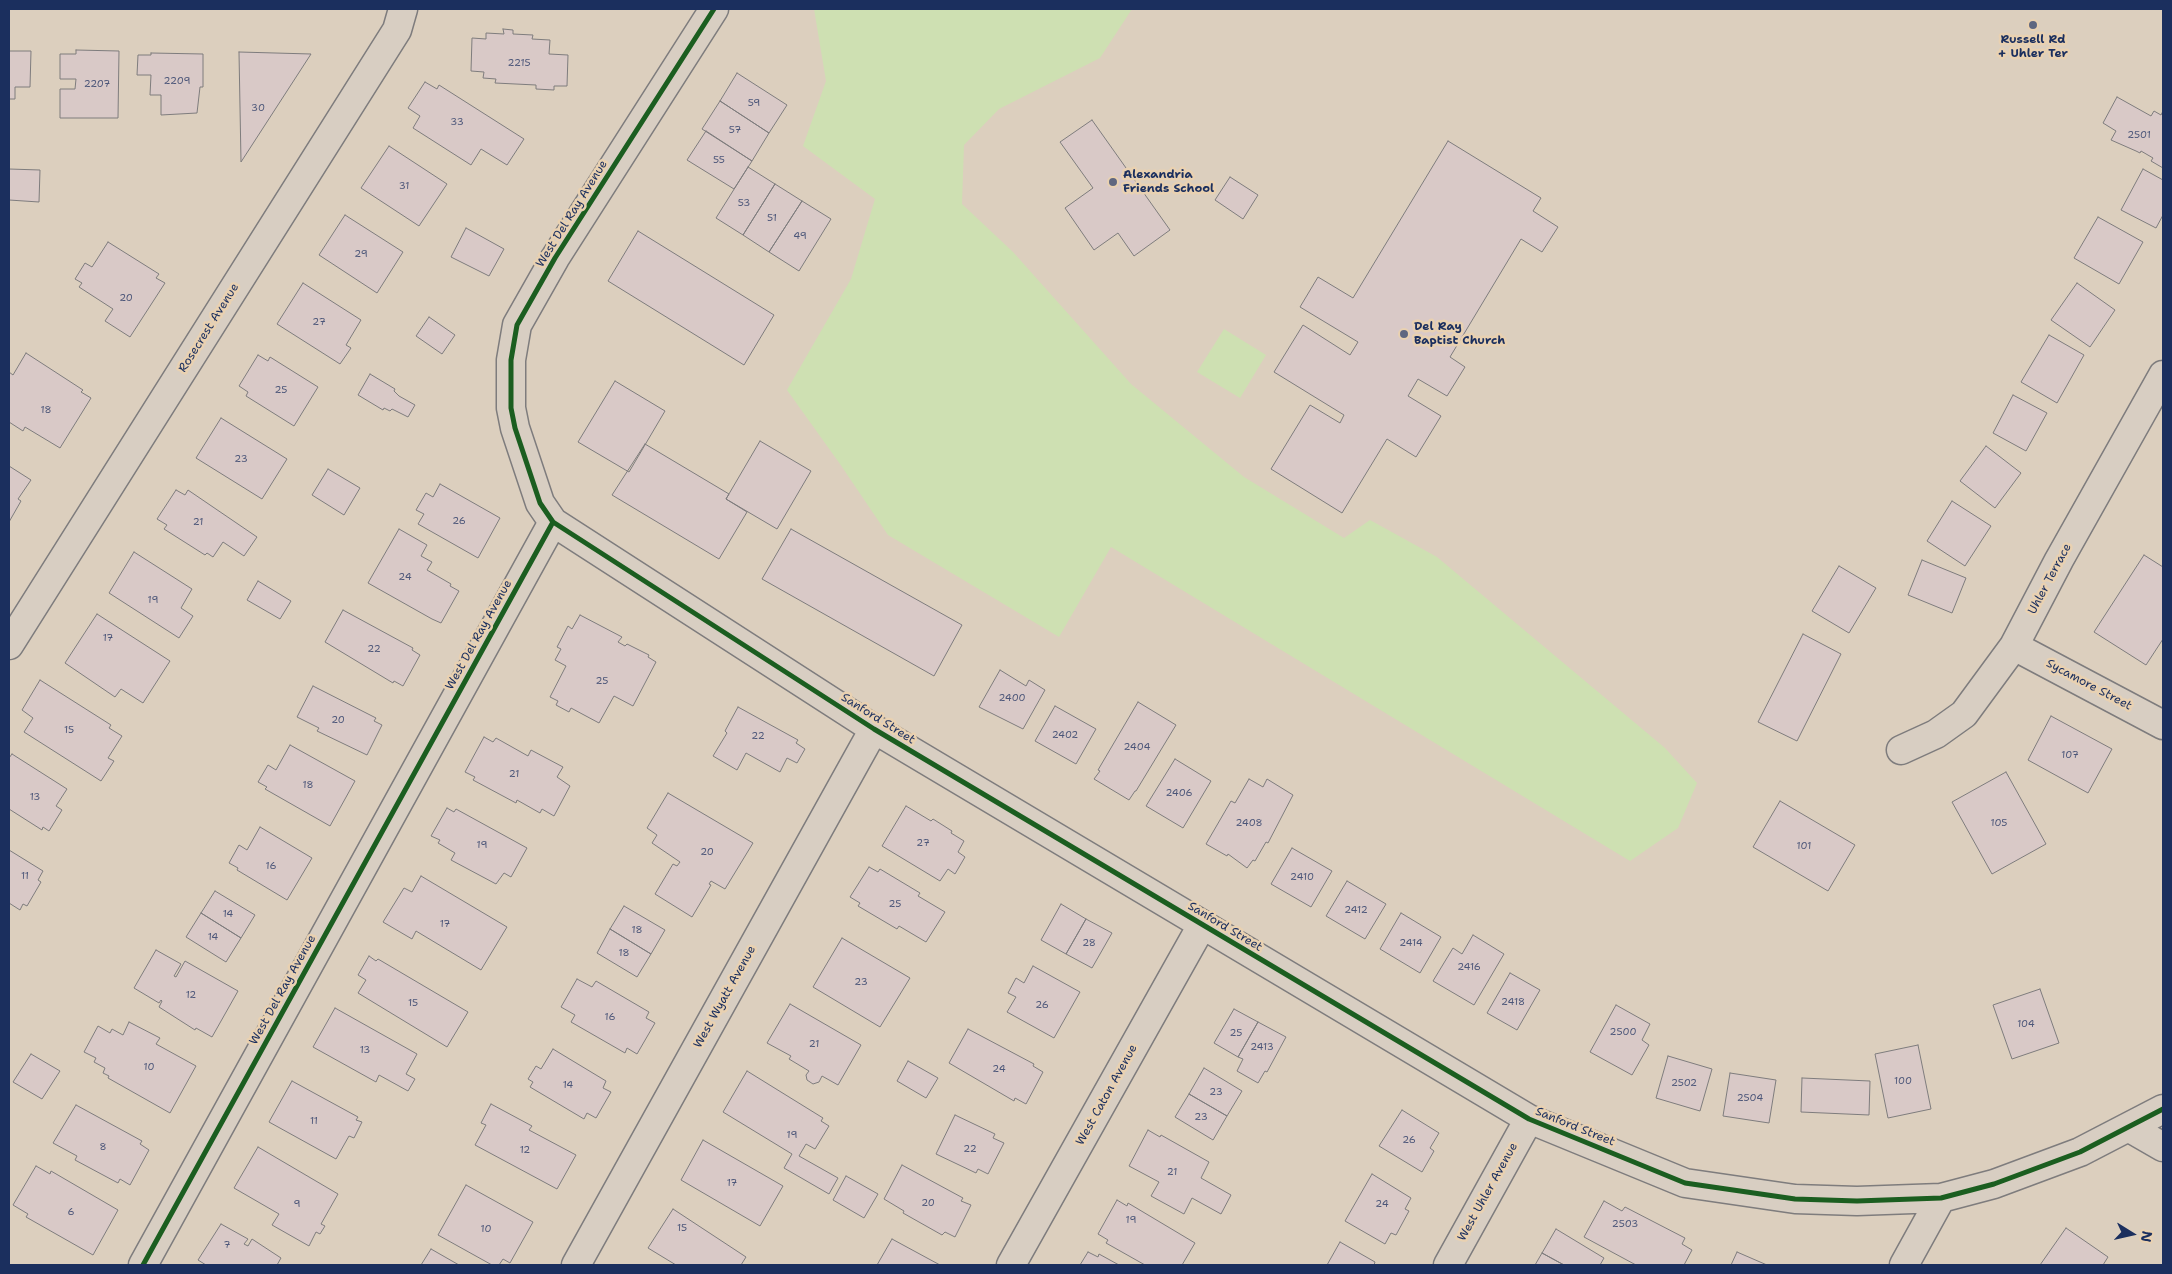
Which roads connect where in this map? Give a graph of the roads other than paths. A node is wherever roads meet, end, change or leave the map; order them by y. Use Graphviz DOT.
graph roads {
  1 [pos="403,9"];
  2 [pos="714,9"];
  3 [pos="2163,375"];
  4 [pos="553,522"];
  5 [pos="9,645"];
  6 [pos="2014,646"];
  7 [pos="2163,725"];
  8 [pos="874,729"];
  9 [pos="1901,750"];
  10 [pos="1202,925"];
  11 [pos="2163,1109"];
  12 [pos="1529,1119"];
  13 [pos="2130,1128"];
  14 [pos="2163,1147"];
  15 [pos="1941,1198"];
  16 [pos="143,1265"];
  17 [pos="576,1265"];
  18 [pos="1011,1265"];
  19 [pos="1448,1265"];
  20 [pos="1904,1265"];
  1 -- 5 [label="street, Rosecrest Avenue"];
  2 -- 4 [label="street, West Del Ray Avenue"];
  3 -- 6 [label="street, Uhler Terrace"];
  4 -- 8 [label="street, Sanford Street"];
  4 -- 16 [label="street, West Del Ray Avenue"];
  6 -- 7 [label="street, Sycamore Street"];
  6 -- 9 [label="street, Uhler Terrace"];
  8 -- 10 [label="street, Sanford Street"];
  8 -- 17 [label="street, West Wyatt Avenue"];
  10 -- 12 [label="street, Sanford Street"];
  10 -- 18 [label="street, West Caton Avenue"];
  11 -- 13 [label="street, Sanford Street"];
  12 -- 15 [label="street, Sanford Street"];
  12 -- 19 [label="street, West Uhler Avenue"];
  13 -- 14 [label="street"];
  13 -- 15 [label="street, Sanford Street"];
  15 -- 20 [label="street"];
}
